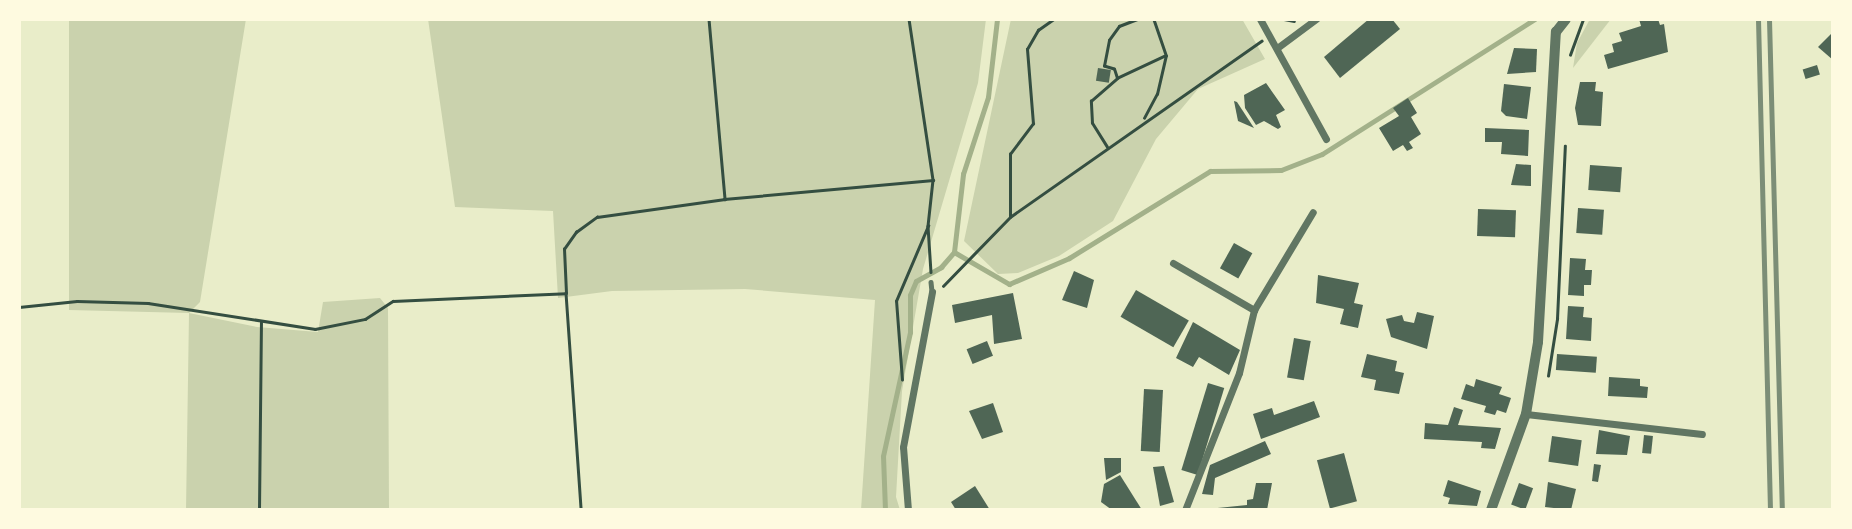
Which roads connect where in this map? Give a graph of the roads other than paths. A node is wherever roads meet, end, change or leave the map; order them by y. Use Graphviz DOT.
graph roads {
  1 [pos="1260,19"];
  2 [pos="1316,19"];
  3 [pos="1557,19"];
  4 [pos="1566,19"];
  5 [pos="1556,32"];
  6 [pos="1277,48"];
  7 [pos="1326,139"];
  8 [pos="1313,212"];
  9 [pos="1173,263"];
  10 [pos="931,282"];
  11 [pos="932,292"];
  12 [pos="1254,310"];
  13 [pos="1526,414"];
  14 [pos="1702,434"];
  15 [pos="908,510"];
  16 [pos="1185,510"];
  17 [pos="1491,510"];
  1 -- 6 [label="street"];
  2 -- 6 [label="street"];
  3 -- 5 [label="street"];
  4 -- 5 [label="street"];
  5 -- 13 [label="street"];
  6 -- 7 [label="street"];
  8 -- 12 [label="street"];
  9 -- 12 [label="street"];
  10 -- 11 [label="lane"];
  11 -- 15 [label="street"];
  12 -- 16 [label="street"];
  13 -- 14 [label="street"];
  13 -- 17 [label="street"];
}
